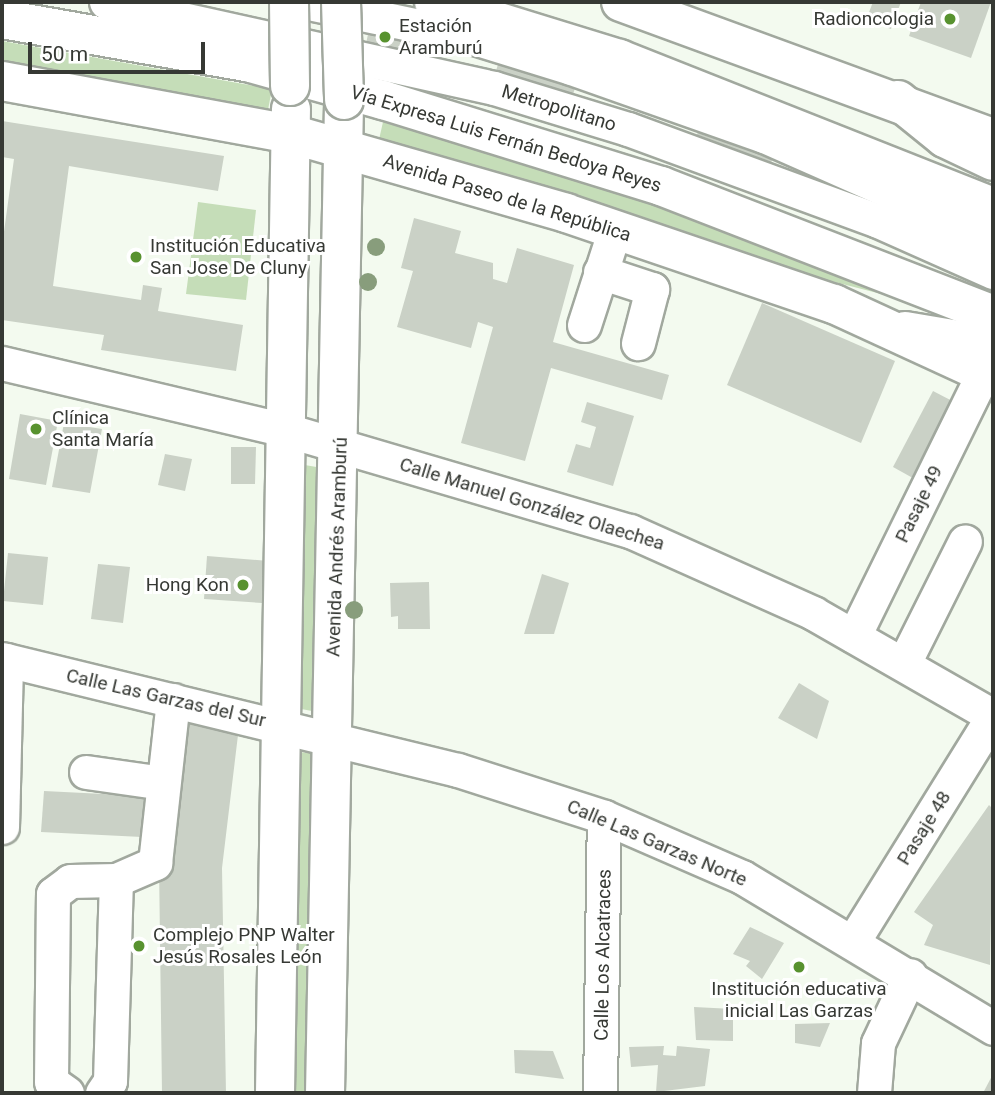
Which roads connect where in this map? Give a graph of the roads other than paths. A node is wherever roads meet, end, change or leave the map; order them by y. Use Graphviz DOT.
graph roads {
  1 [pos="106,2"];
  2 [pos="289,2"];
  3 [pos="304,2"];
  4 [pos="341,2"];
  5 [pos="433,2"];
  6 [pos="621,2"];
  7 [pos="2,19"];
  8 [pos="2,81"];
  9 [pos="898,100"];
  10 [pos="291,134"];
  11 [pos="993,138"];
  12 [pos="346,150"];
  13 [pos="993,161"];
  14 [pos="404,166"];
  15 [pos="993,207"];
  16 [pos="345,208"];
  17 [pos="615,229"];
  18 [pos="993,237"];
  19 [pos="600,272"];
  20 [pos="993,272"];
  21 [pos="993,315"];
  22 [pos="584,325"];
  23 [pos="638,343"];
  24 [pos="2,363"];
  25 [pos="990,368"];
  26 [pos="286,430"];
  27 [pos="340,446"];
  28 [pos="965,541"];
  29 [pos="854,636"];
  30 [pos="4,659"];
  31 [pos="904,663"];
  32 [pos="173,700"];
  33 [pos="993,716"];
  34 [pos="282,726"];
  35 [pos="331,737"];
  36 [pos="86,772"];
  37 [pos="163,783"];
  38 [pos="604,817"];
  39 [pos="2,827"];
  40 [pos="116,880"];
  41 [pos="854,940"];
  42 [pos="910,975"];
  43 [pos="993,1028"];
  44 [pos="67,1093"];
  45 [pos="102,1093"];
  46 [pos="275,1093"];
  47 [pos="325,1093"];
  48 [pos="600,1093"];
  49 [pos="874,1093"];
  1 -- 20 [label="street, Metropolitano"];
  2 -- 10 [label="main road, bridge"];
  3 -- 18 [label="street, Metropolitano"];
  4 -- 12 [label="main road, Avenida Andrés Aramburú, bridge"];
  5 -- 15 [label="main road"];
  6 -- 9 [label="main road"];
  7 -- 21 [label="main road, Vía Expresa Luis Fernán Bedoya Reyes"];
  8 -- 10 [label="main road, Avenida Paseo de la República"];
  9 -- 11 [label="main road"];
  9 -- 13 [label="main road"];
  10 -- 12 [label="main road, Avenida Paseo de la República"];
  10 -- 26 [label="main road"];
  12 -- 14 [label="main road, Avenida Paseo de la República"];
  12 -- 16 [label="main road, Avenida Andrés Aramburú"];
  14 -- 16 [label="main road"];
  14 -- 17 [label="main road, Avenida Paseo de la República"];
  16 -- 27 [label="main road, Avenida Andrés Aramburú"];
  17 -- 19 [label="street"];
  17 -- 25 [label="main road, Avenida Paseo de la República"];
  19 -- 22 [label="street"];
  19 -- 23 [label="street"];
  24 -- 26 [label="street, Calle Manuel González Olaechea"];
  25 -- 29 [label="street, Pasaje 49"];
  26 -- 27 [label="street, Calle Manuel González Olaechea"];
  26 -- 34 [label="main road"];
  27 -- 29 [label="street, Calle Manuel González Olaechea"];
  27 -- 35 [label="main road, Avenida Andrés Aramburú"];
  28 -- 31 [label="street"];
  29 -- 31 [label="street, Calle Manuel González Olaechea"];
  30 -- 32 [label="street, Calle Las Garzas del Sur"];
  30 -- 39 [label="street"];
  31 -- 33 [label="street, Calle Manuel González Olaechea"];
  32 -- 34 [label="street, Calle Las Garzas del Sur"];
  32 -- 37 [label="street"];
  33 -- 41 [label="street, Pasaje 48"];
  34 -- 35 [label="street, Calle Las Garzas del Sur"];
  34 -- 46 [label="main road"];
  35 -- 38 [label="street, Calle Las Garzas Norte"];
  35 -- 47 [label="main road, Avenida Andrés Aramburú"];
  36 -- 37 [label="street"];
  37 -- 40 [label="street"];
  38 -- 41 [label="street, Calle Las Garzas Norte"];
  38 -- 48 [label="street, Calle Los Alcatraces"];
  40 -- 44 [label="street"];
  40 -- 45 [label="street"];
  41 -- 42 [label="street, Calle Las Garzas Norte"];
  42 -- 43 [label="street, Calle Las Garzas Norte"];
  42 -- 49 [label="street"];
}
